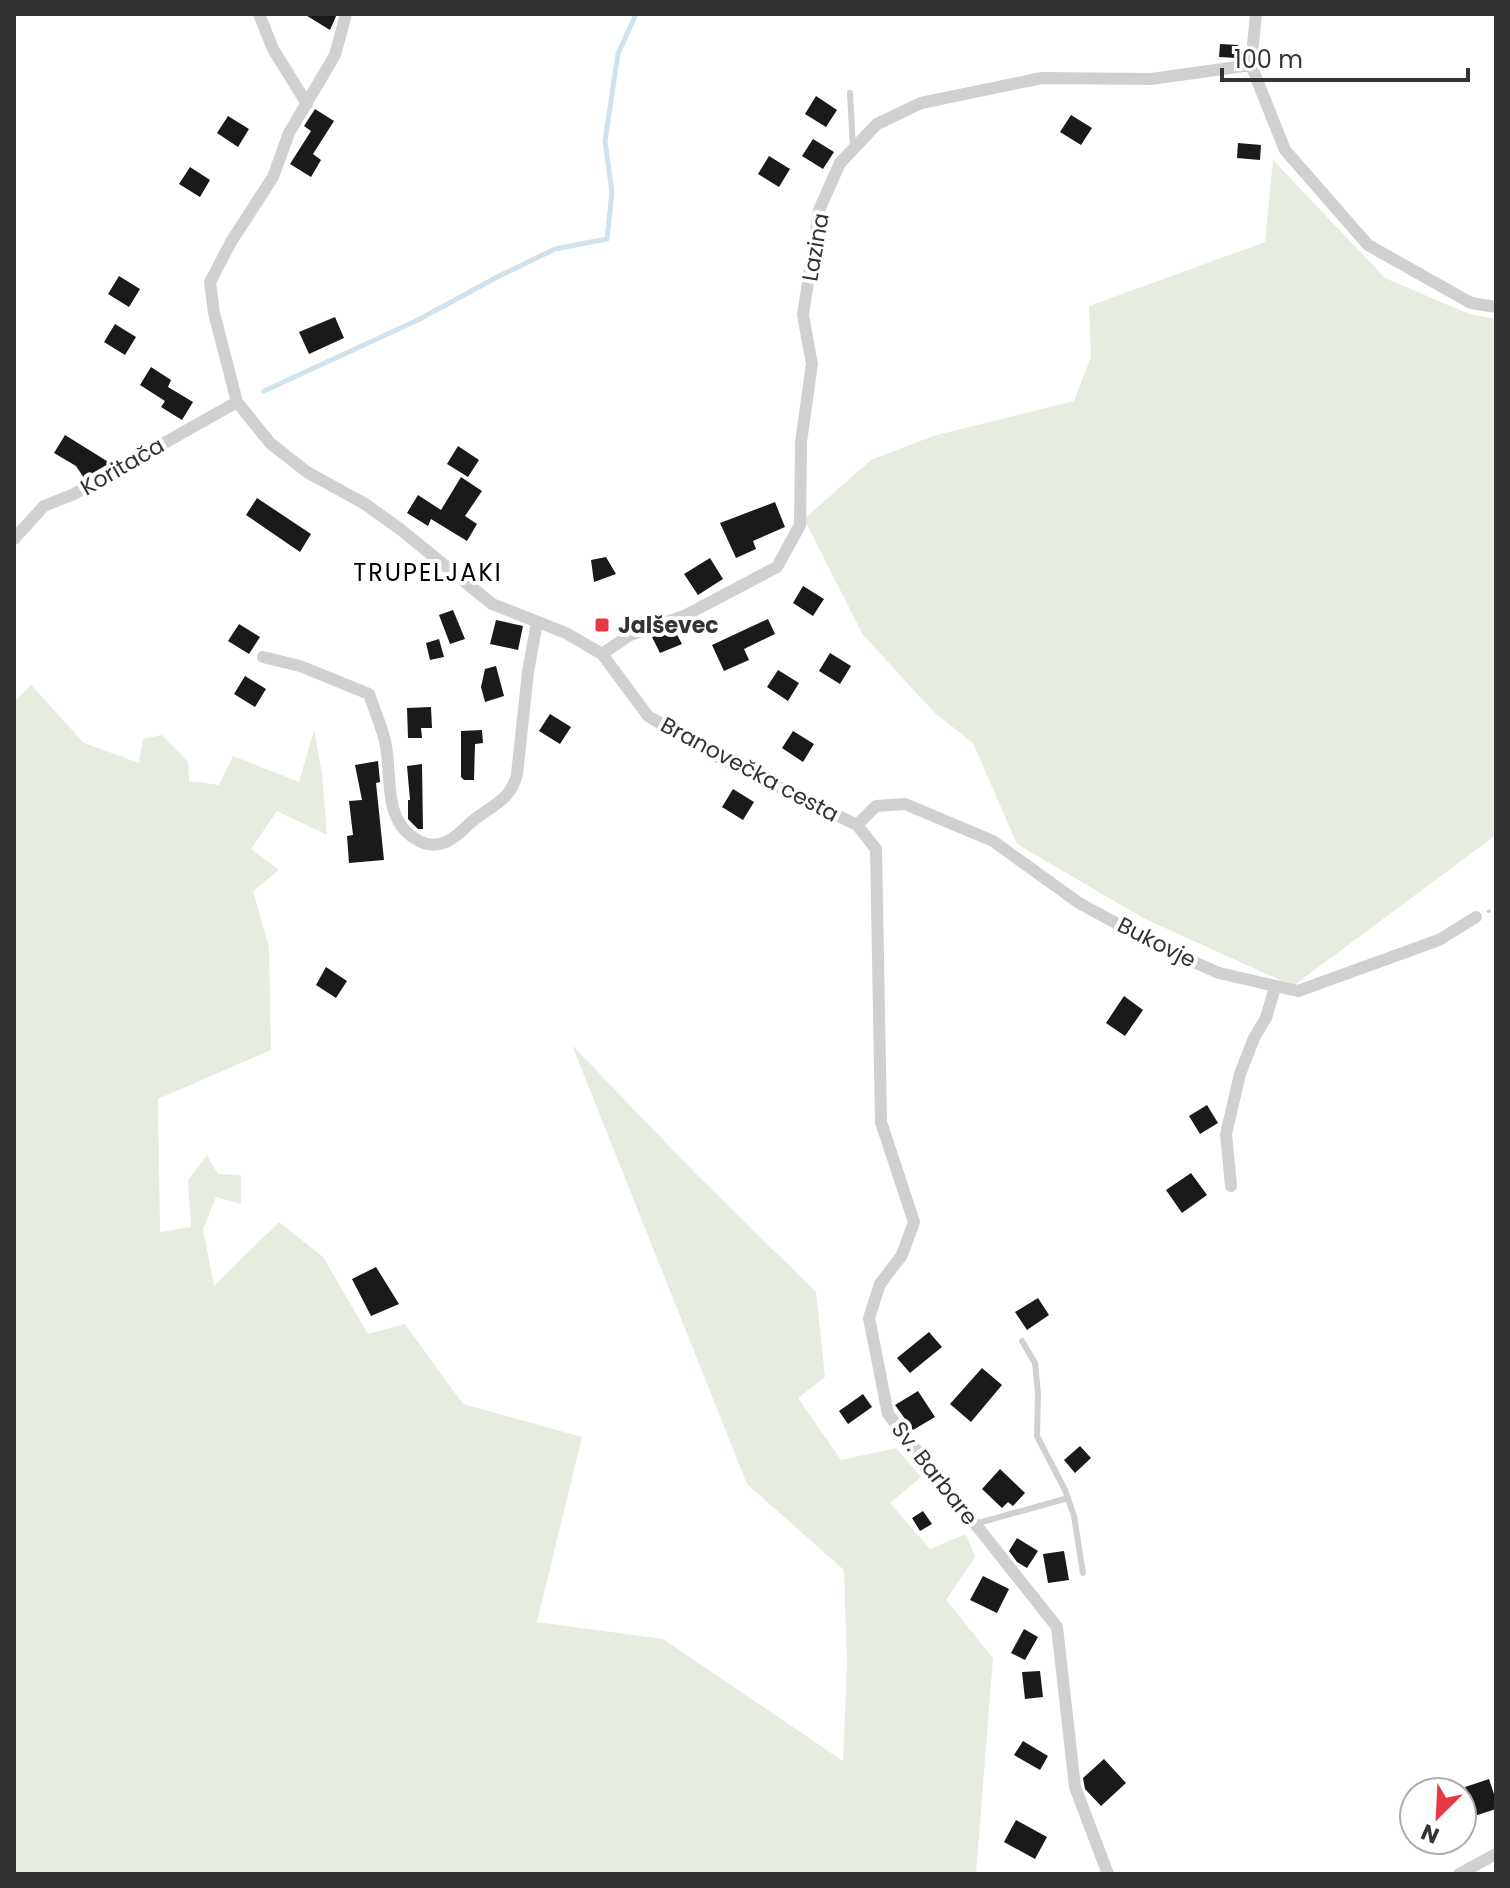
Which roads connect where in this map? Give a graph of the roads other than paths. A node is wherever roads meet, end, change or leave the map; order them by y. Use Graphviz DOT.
graph roads {
  1 [pos="259,14"];
  2 [pos="346,14"];
  3 [pos="1256,14"];
  4 [pos="1251,65"];
  5 [pos="850,93"];
  6 [pos="307,104"];
  7 [pos="853,148"];
  8 [pos="1496,307"];
  9 [pos="237,402"];
  10 [pos="14,539"];
  11 [pos="537,622"];
  12 [pos="602,654"];
  13 [pos="263,657"];
  14 [pos="857,825"];
  15 [pos="1476,917"];
  16 [pos="1275,987"];
  17 [pos="1231,1186"];
  18 [pos="1022,1341"];
  19 [pos="1068,1498"];
  20 [pos="975,1524"];
  21 [pos="1083,1573"];
  22 [pos="1496,1854"];
  23 [pos="1108,1874"];
  24 [pos="1459,1874"];
  1 -- 6 [label="street"];
  2 -- 6 [label="street, Branovečka cesta"];
  3 -- 4 [label="street"];
  4 -- 7 [label="street, Lazina"];
  4 -- 8 [label="street"];
  5 -- 7 [label="lane"];
  6 -- 9 [label="street, Branovečka cesta"];
  7 -- 12 [label="street, Lazina"];
  9 -- 10 [label="street, Koritača"];
  9 -- 11 [label="street, Branovečka cesta"];
  11 -- 12 [label="street, Branovečka cesta"];
  11 -- 13 [label="street"];
  12 -- 14 [label="street, Branovečka cesta"];
  14 -- 16 [label="street, Bukovje"];
  14 -- 20 [label="street, Sv. Barbare"];
  15 -- 16 [label="street, Bukovje"];
  16 -- 17 [label="street"];
  18 -- 19 [label="lane"];
  19 -- 20 [label="lane"];
  19 -- 21 [label="lane"];
  20 -- 23 [label="street, Sv. Barbare"];
  22 -- 24 [label="street"];
}
